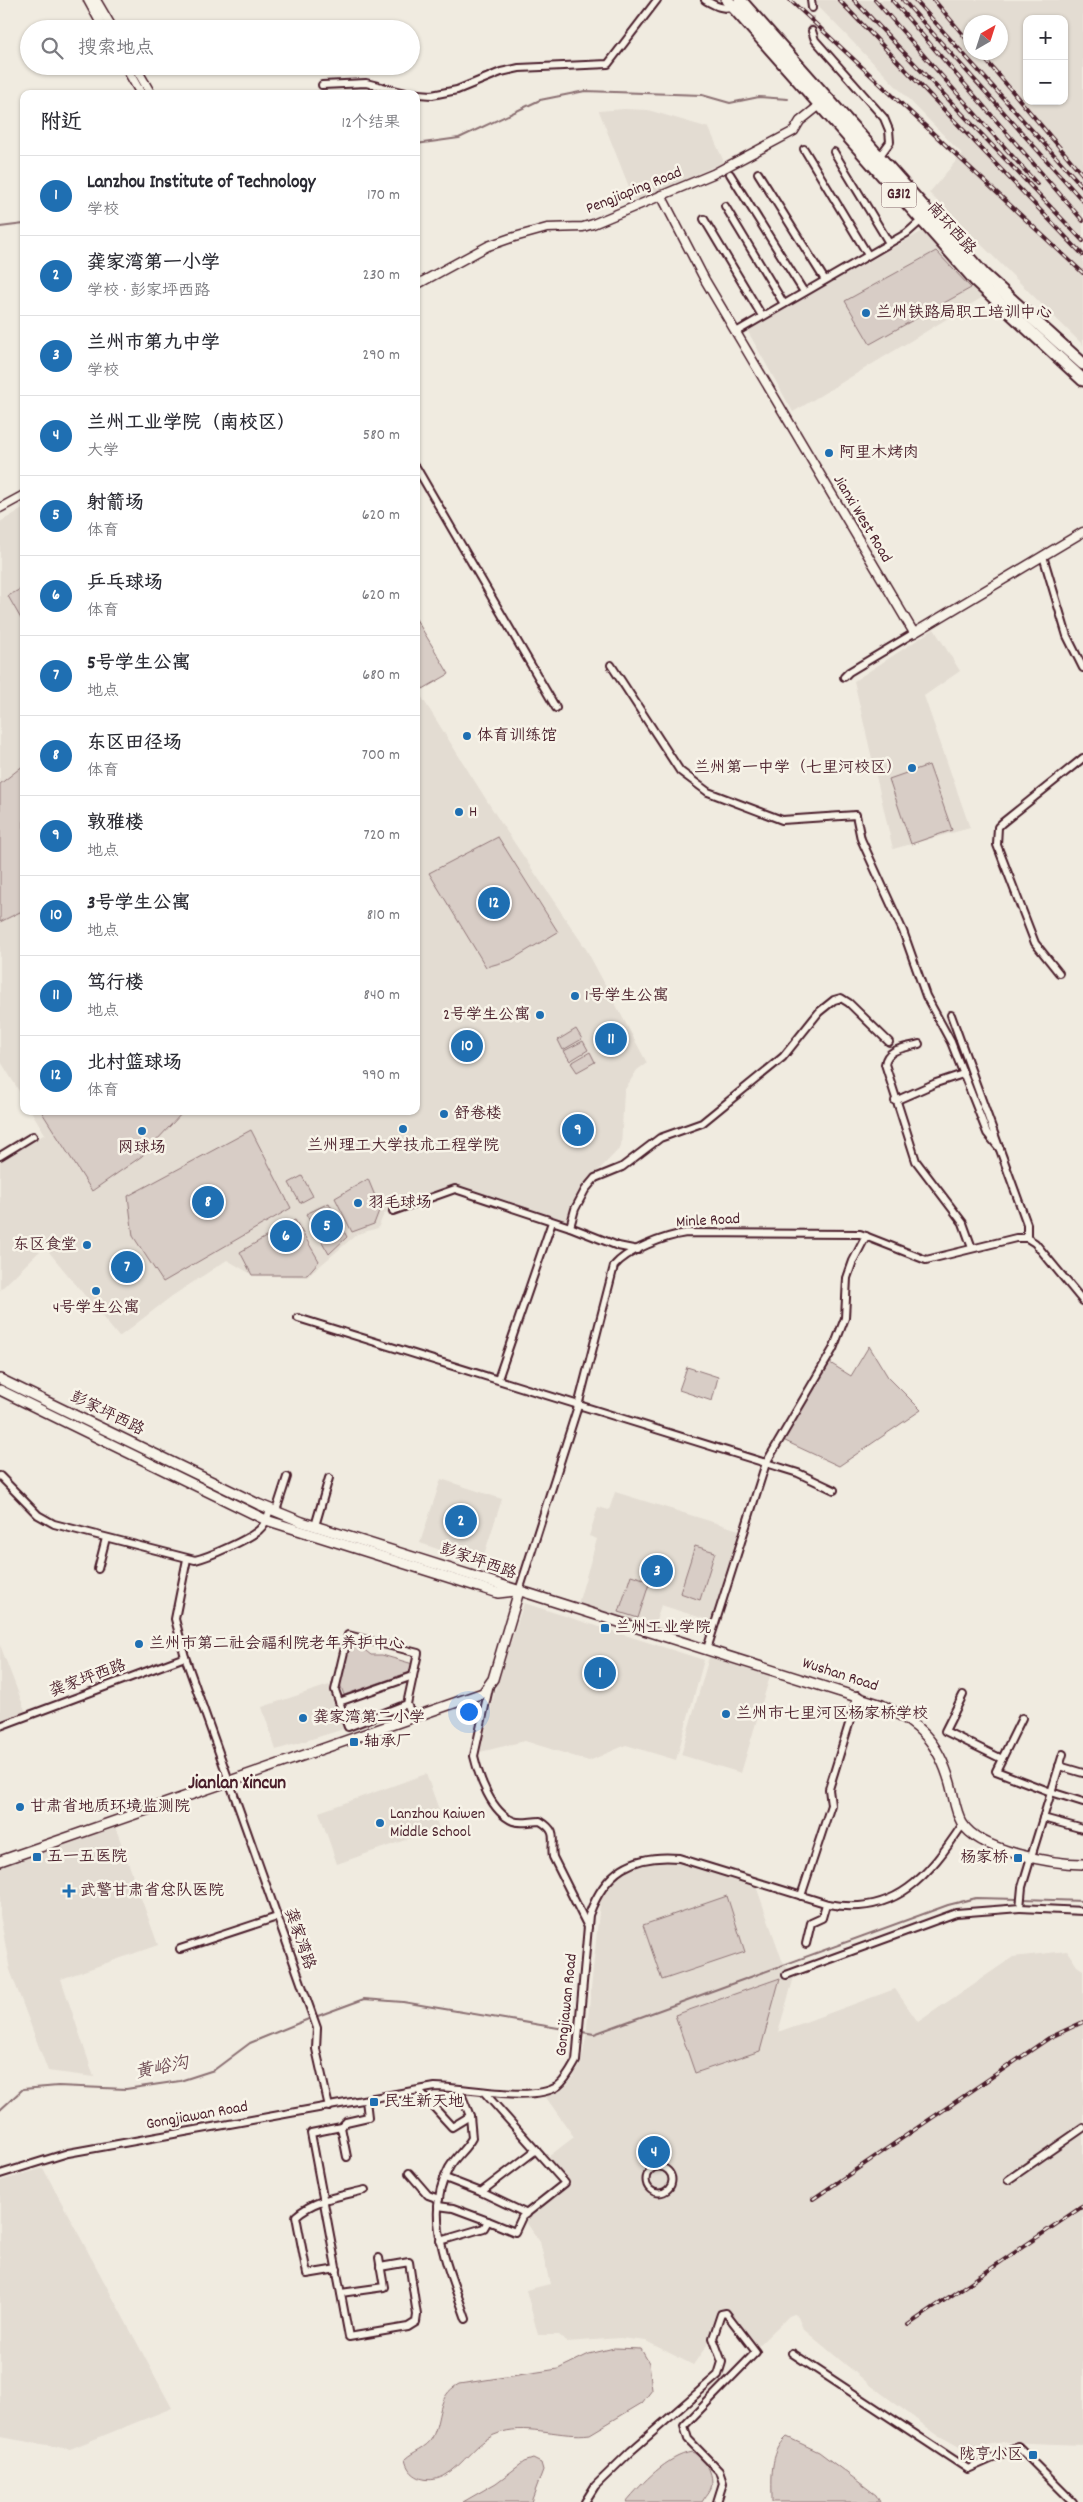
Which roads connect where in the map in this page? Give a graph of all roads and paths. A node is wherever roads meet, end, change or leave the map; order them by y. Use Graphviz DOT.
graph roads {
  1 [pos="88,0"];
  2 [pos="96,0"];
  3 [pos="658,0"];
  4 [pos="705,0"];
  5 [pos="811,0"];
  6 [pos="733,2"];
  7 [pos="812,8"];
  8 [pos="99,20"];
  9 [pos="108,20"];
  10 [pos="812,31"];
  11 [pos="130,75"];
  12 [pos="140,75"];
  13 [pos="322,85"];
  14 [pos="139,90"];
  15 [pos="149,90"];
  16 [pos="394,90"];
  17 [pos="420,94"];
  18 [pos="820,105"];
  19 [pos="804,149"];
  20 [pos="834,152"];
  21 [pos="879,157"];
  22 [pos="758,173"];
  23 [pos="730,174"];
  24 [pos="661,195"];
  25 [pos="724,206"];
  26 [pos="925,217"];
  27 [pos="704,219"];
  28 [pos="889,243"];
  29 [pos="868,255"];
  30 [pos="824,280"];
  31 [pos="420,283"];
  32 [pos="804,292"];
  33 [pos="784,304"];
  34 [pos="762,316"];
  35 [pos="736,332"];
  36 [pos="1083,364"];
  37 [pos="1083,380"];
  38 [pos="420,474"];
  39 [pos="20,497"];
  40 [pos="0,508"];
  41 [pos="1083,532"];
  42 [pos="1043,556"];
  43 [pos="914,633"];
  44 [pos="611,665"];
  45 [pos="1083,668"];
  46 [pos="844,677"];
  47 [pos="556,708"];
  48 [pos="1083,758"];
  49 [pos="1058,973"];
  50 [pos="950,1015"];
  51 [pos="889,1042"];
  52 [pos="920,1044"];
  53 [pos="963,1074"];
  54 [pos="895,1101"];
  55 [pos="33,1136"];
  56 [pos="1000,1149"];
  57 [pos="0,1156"];
  58 [pos="393,1211"];
  59 [pos="552,1222"];
  60 [pos="570,1227"];
  61 [pos="866,1236"];
  62 [pos="1027,1238"];
  63 [pos="972,1248"];
  64 [pos="638,1250"];
  65 [pos="1082,1297"];
  66 [pos="298,1318"];
  67 [pos="0,1379"];
  68 [pos="498,1379"];
  69 [pos="0,1390"];
  70 [pos="578,1406"];
  71 [pos="766,1464"];
  72 [pos="0,1476"];
  73 [pos="287,1477"];
  74 [pos="329,1478"];
  75 [pos="834,1490"];
  76 [pos="273,1510"];
  77 [pos="266,1520"];
  78 [pos="315,1526"];
  79 [pos="106,1538"];
  80 [pos="187,1559"];
  81 [pos="98,1569"];
  82 [pos="519,1591"];
  83 [pos="707,1649"];
  84 [pos="185,1657"];
  85 [pos="413,1676"];
  86 [pos="489,1688"];
  87 [pos="858,1695"];
  88 [pos="963,1695"];
  89 [pos="339,1702"];
  90 [pos="407,1704"];
  91 [pos="413,1718"];
  92 [pos="1022,1718"];
  93 [pos="0,1726"];
  94 [pos="1063,1754"];
  95 [pos="1002,1759"];
  96 [pos="1059,1766"];
  97 [pos="1083,1773"];
  98 [pos="229,1782"];
  99 [pos="1051,1792"];
  100 [pos="1083,1802"];
  101 [pos="1043,1818"];
  102 [pos="963,1824"];
  103 [pos="1083,1829"];
  104 [pos="1031,1857"];
  105 [pos="0,1861"];
  106 [pos="1083,1864"];
  107 [pos="801,1896"];
  108 [pos="826,1904"];
  109 [pos="1019,1906"];
  110 [pos="1083,1911"];
  111 [pos="277,1917"];
  112 [pos="588,1929"];
  113 [pos="806,1944"];
  114 [pos="180,1949"];
  115 [pos="786,1975"];
  116 [pos="459,2089"];
  117 [pos="418,2090"];
  118 [pos="484,2092"];
  119 [pos="366,2100"];
  120 [pos="328,2107"];
  121 [pos="470,2116"];
  122 [pos="341,2126"];
  123 [pos="1083,2128"];
  124 [pos="536,2150"];
  125 [pos="347,2156"];
  126 [pos="409,2173"];
  127 [pos="0,2174"];
  128 [pos="445,2178"];
  129 [pos="646,2178"];
  130 [pos="1008,2180"];
  131 [pos="365,2190"];
  132 [pos="481,2192"];
  133 [pos="324,2200"];
  134 [pos="438,2202"];
  135 [pos="527,2214"];
  136 [pos="488,2222"];
  137 [pos="440,2241"];
  138 [pos="379,2258"];
  139 [pos="380,2267"];
  140 [pos="336,2269"];
  141 [pos="341,2293"];
  142 [pos="466,2319"];
  143 [pos="792,2353"];
  144 [pos="585,2502"];
  145 [pos="717,2502"];
  146 [pos="1072,2502"];
  1 -- 8 [label="street"];
  2 -- 9 [label="street"];
  3 -- 17 [label="street"];
  4 -- 6 [label="street"];
  5 -- 7 [label="street"];
  6 -- 18 [label="highway, 南环西路 / G312"];
  6 -- 21 [label="highway, 南环西路 / G312"];
  10 -- 21 [label="street"];
  11 -- 14 [label="street"];
  12 -- 15 [label="street"];
  13 -- 16 [label="street"];
  18 -- 24 [label="street, Pengjiaping Road"];
  18 -- 26 [label="highway, 南环西路 / G312"];
  19 -- 29 [label="street"];
  20 -- 28 [label="street"];
  21 -- 26 [label="highway, 南环西路 / G312"];
  22 -- 30 [label="street"];
  23 -- 32 [label="street"];
  24 -- 31 [label="street, Pengjiaping Road"];
  24 -- 35 [label="street, Jianxi West Road"];
  25 -- 33 [label="street"];
  26 -- 28 [label="street"];
  26 -- 36 [label="highway, 南环西路 / G312"];
  26 -- 37 [label="highway, 南环西路 / G312"];
  27 -- 34 [label="street"];
  28 -- 29 [label="street"];
  29 -- 30 [label="street"];
  30 -- 32 [label="street"];
  32 -- 33 [label="street"];
  33 -- 34 [label="street"];
  34 -- 35 [label="street"];
  35 -- 43 [label="street, Jianxi West Road"];
  38 -- 47 [label="street"];
  39 -- 40 [label="street"];
  41 -- 42 [label="street"];
  42 -- 43 [label="street"];
  42 -- 45 [label="street"];
  43 -- 46 [label="street"];
  44 -- 53 [label="street"];
  48 -- 49 [label="street"];
  50 -- 56 [label="street"];
  51 -- 60 [label="street"];
  52 -- 54 [label="street"];
  53 -- 54 [label="street"];
  53 -- 56 [label="street"];
  54 -- 63 [label="street"];
  55 -- 57 [label="street"];
  56 -- 62 [label="street"];
  58 -- 59 [label="street"];
  59 -- 60 [label="street"];
  59 -- 68 [label="street"];
  60 -- 64 [label="street"];
  61 -- 63 [label="street, Minle Road"];
  61 -- 64 [label="street, Minle Road"];
  61 -- 71 [label="street"];
  62 -- 63 [label="street, Minle Road"];
  62 -- 65 [label="street"];
  64 -- 70 [label="street, Minle Road"];
  66 -- 68 [label="street"];
  67 -- 76 [label="main road, 彭家坪西路"];
  68 -- 70 [label="street"];
  69 -- 77 [label="main road, 彭家坪西路"];
  70 -- 71 [label="street"];
  70 -- 82 [label="street, Minle Road"];
  71 -- 75 [label="street"];
  71 -- 83 [label="street"];
  72 -- 79 [label="street"];
  73 -- 76 [label="street"];
  74 -- 78 [label="street"];
  76 -- 77 [label="street"];
  76 -- 78 [label="main road, 彭家坪西路"];
  77 -- 80 [label="street"];
  77 -- 82 [label="main road, 彭家坪西路"];
  78 -- 82 [label="main road, 彭家坪西路"];
  79 -- 80 [label="street"];
  79 -- 81 [label="street"];
  80 -- 84 [label="street"];
  82 -- 83 [label="main road, Wushan Road"];
  82 -- 86 [label="main road"];
  83 -- 87 [label="main road, Wushan Road"];
  84 -- 93 [label="street, 龚家坪西路"];
  84 -- 98 [label="street"];
  85 -- 89 [label="street"];
  85 -- 89 [label="street"];
  85 -- 90 [label="street"];
  86 -- 91 [label="main road"];
  86 -- 112 [label="street"];
  87 -- 102 [label="main road, Wushan Road"];
  87 -- 107 [label="street"];
  88 -- 95 [label="street"];
  89 -- 90 [label="street"];
  90 -- 91 [label="street"];
  91 -- 98 [label="main road"];
  92 -- 95 [label="street"];
  94 -- 96 [label="street"];
  95 -- 99 [label="street"];
  96 -- 97 [label="street"];
  96 -- 99 [label="street"];
  98 -- 105 [label="main road"];
  98 -- 111 [label="street, 龚家湾路"];
  99 -- 100 [label="street"];
  99 -- 101 [label="street"];
  101 -- 103 [label="street"];
  101 -- 104 [label="street"];
  102 -- 104 [label="main road, Wushan Road"];
  102 -- 108 [label="street, Gongjiawan Road"];
  104 -- 106 [label="main road, Wushan Road"];
  104 -- 109 [label="street"];
  107 -- 108 [label="street, Gongjiawan Road"];
  107 -- 112 [label="street, Gongjiawan Road"];
  108 -- 113 [label="street"];
  109 -- 110 [label="street"];
  109 -- 115 [label="street"];
  111 -- 114 [label="street"];
  111 -- 120 [label="street, 龚家湾路"];
  112 -- 118 [label="street, Gongjiawan Road"];
  116 -- 117 [label="street, Gongjiawan Road"];
  116 -- 118 [label="street, Gongjiawan Road"];
  116 -- 121 [label="street"];
  117 -- 119 [label="street, Gongjiawan Road"];
  117 -- 121 [label="street"];
  118 -- 124 [label="street"];
  119 -- 120 [label="street, Gongjiawan Road"];
  119 -- 122 [label="street"];
  120 -- 127 [label="street, Gongjiawan Road"];
  121 -- 128 [label="street"];
  122 -- 125 [label="street"];
  122 -- 133 [label="street"];
  123 -- 130 [label="street"];
  124 -- 132 [label="street"];
  124 -- 135 [label="street"];
  126 -- 134 [label="street"];
  128 -- 132 [label="street"];
  128 -- 134 [label="street"];
  129 -- 129 [label="street"];
  131 -- 133 [label="street"];
  132 -- 135 [label="street"];
  133 -- 140 [label="street"];
  133 -- 140 [label="street"];
  134 -- 136 [label="street"];
  134 -- 137 [label="street"];
  135 -- 136 [label="street"];
  136 -- 137 [label="street"];
  137 -- 142 [label="street"];
  138 -- 139 [label="street"];
  139 -- 141 [label="street"];
  139 -- 141 [label="street"];
  140 -- 141 [label="street"];
  143 -- 146 [label="street"];
  144 -- 145 [label="street"];
}
